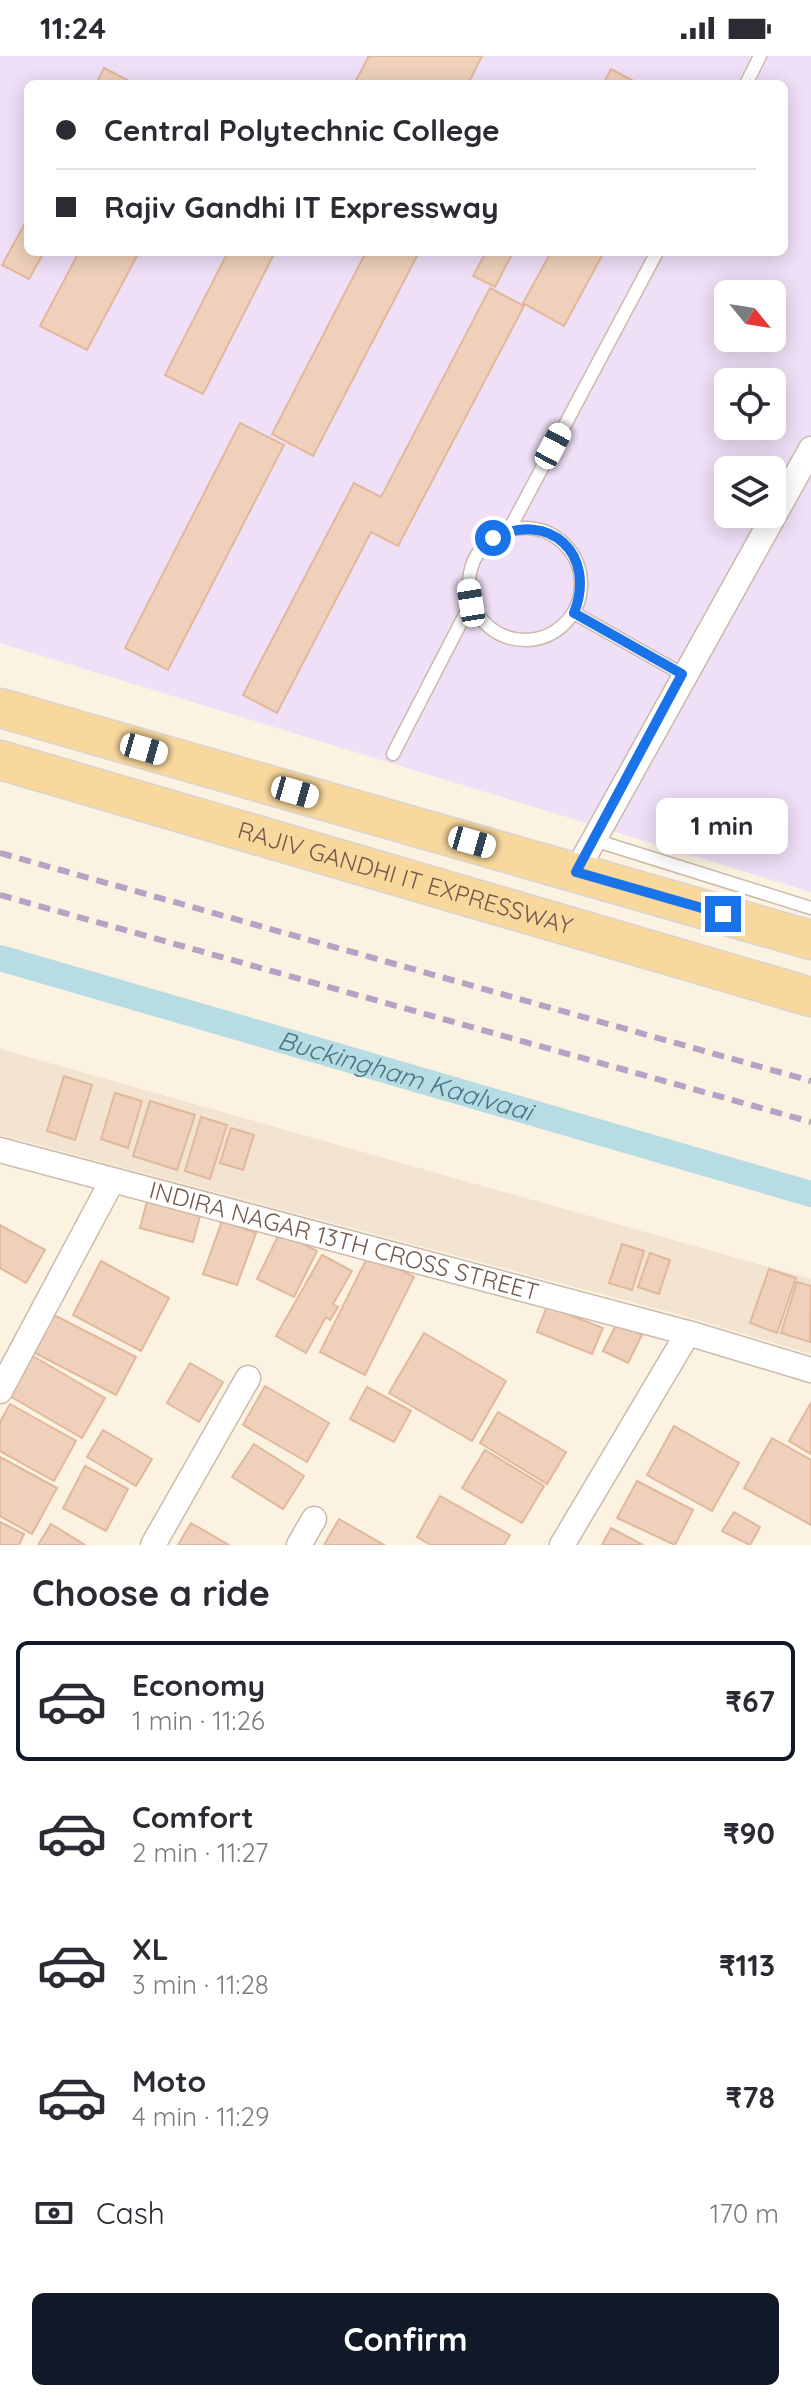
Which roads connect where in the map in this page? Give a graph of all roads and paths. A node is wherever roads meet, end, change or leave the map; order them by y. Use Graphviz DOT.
graph roads {
  1 [pos="760,56"];
  2 [pos="748,80"];
  3 [pos="655,256"];
  4 [pos="811,449"];
  5 [pos="509,530"];
  6 [pos="471,603"];
  7 [pos="574,613"];
  8 [pos="682,674"];
  9 [pos="0,708"];
  10 [pos="393,754"];
  11 [pos="0,760"];
  12 [pos="585,856"];
  13 [pos="811,908"];
  14 [pos="811,940"];
  15 [pos="811,997"];
  16 [pos="0,1150"];
  17 [pos="112,1181"];
  18 [pos="688,1333"];
  19 [pos="811,1370"];
  20 [pos="248,1378"];
  21 [pos="0,1391"];
  22 [pos="314,1519"];
  23 [pos="153,1545"];
  24 [pos="299,1545"];
  25 [pos="562,1545"];
  1 -- 2 [label="lane"];
  3 -- 5 [label="lane"];
  4 -- 8 [label="street"];
  5 -- 6 [label="lane"];
  5 -- 7 [label="lane"];
  6 -- 7 [label="lane"];
  6 -- 10 [label="lane"];
  7 -- 8 [label="lane"];
  8 -- 12 [label="street"];
  9 -- 12 [label="main road"];
  11 -- 15 [label="main road, RAJIV GANDHI IT EXPRESSWAY"];
  12 -- 13 [label="lane"];
  12 -- 14 [label="main road"];
  16 -- 17 [label="street, INDIRA NAGAR 13TH CROSS STREET"];
  17 -- 18 [label="street, INDIRA NAGAR 13TH CROSS STREET"];
  17 -- 21 [label="street"];
  18 -- 19 [label="street, INDIRA NAGAR 13TH CROSS STREET"];
  18 -- 25 [label="street"];
  20 -- 23 [label="street"];
  22 -- 24 [label="street"];
}
